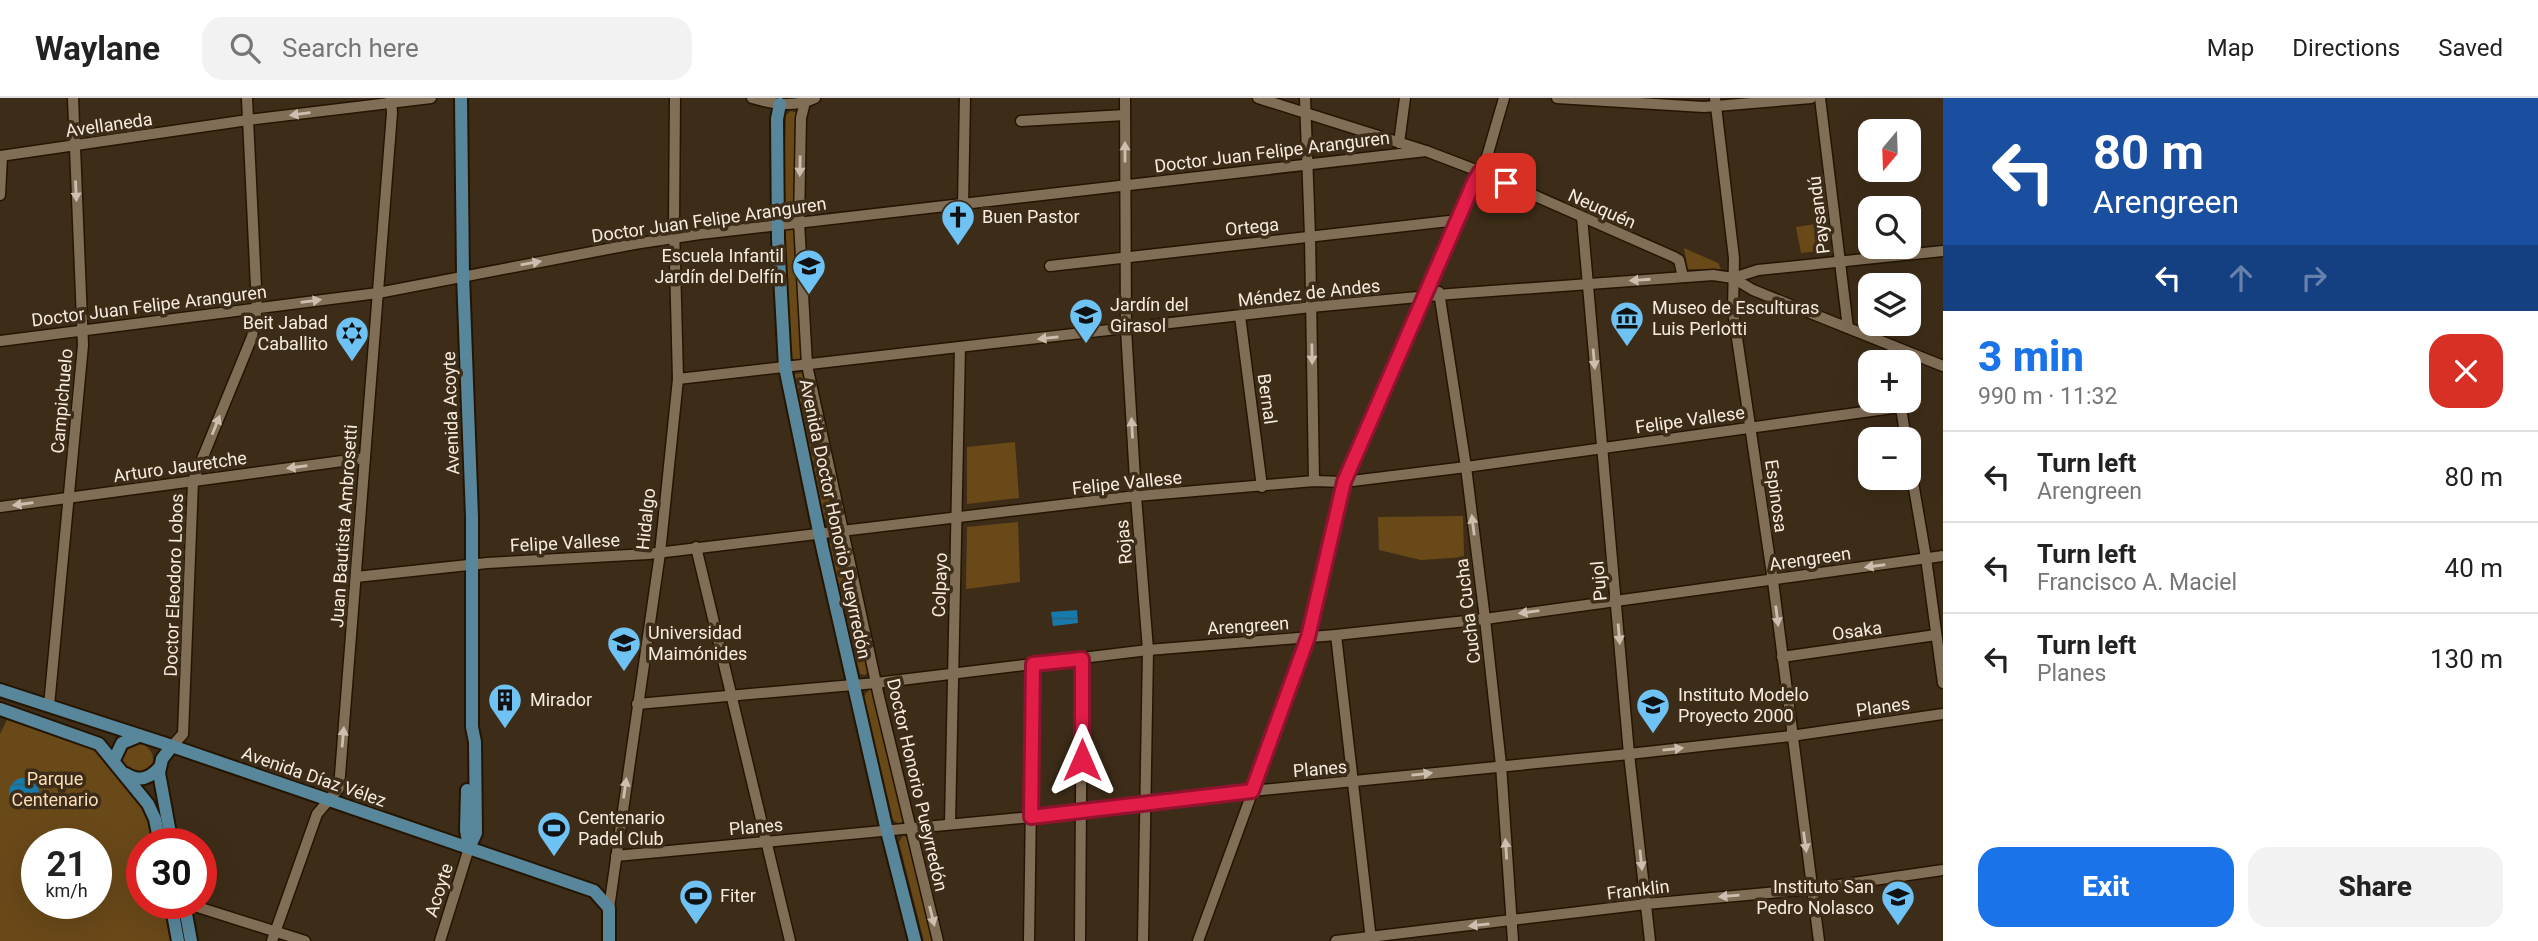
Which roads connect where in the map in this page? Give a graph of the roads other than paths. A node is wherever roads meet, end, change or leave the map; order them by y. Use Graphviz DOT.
graph roads {
  1 [pos="73,98"];
  2 [pos="247,98"];
  3 [pos="431,98"];
  4 [pos="461,98"];
  5 [pos="675,98"];
  6 [pos="752,98"];
  7 [pos="815,98"];
  8 [pos="965,98"];
  9 [pos="1125,98"];
  10 [pos="1258,98"];
  11 [pos="1306,98"];
  12 [pos="1405,98"];
  13 [pos="1504,98"];
  14 [pos="1557,98"];
  15 [pos="1811,98"];
  16 [pos="1821,98"];
  17 [pos="392,100"];
  18 [pos="805,100"];
  19 [pos="781,101"];
  20 [pos="1715,103"];
  21 [pos="1306,114"];
  22 [pos="1125,115"];
  23 [pos="248,120"];
  24 [pos="1021,121"];
  25 [pos="1399,143"];
  26 [pos="74,146"];
  27 [pos="1426,151"];
  28 [pos="1,156"];
  29 [pos="1308,164"];
  30 [pos="1480,172"];
  31 [pos="1125,186"];
  32 [pos="0,195"];
  33 [pos="963,205"];
  34 [pos="1582,217"];
  35 [pos="1458,220"];
  36 [pos="799,222"];
  37 [pos="778,225"];
  38 [pos="1310,236"];
  39 [pos="674,238"];
  40 [pos="1943,251"];
  41 [pos="1126,257"];
  42 [pos="1840,262"];
  43 [pos="1050,266"];
  44 [pos="463,275"];
  45 [pos="1683,277"];
  46 [pos="1733,278"];
  47 [pos="1431,283"];
  48 [pos="1588,283"];
  49 [pos="378,293"];
  50 [pos="1441,295"];
  51 [pos="1425,296"];
  52 [pos="1311,307"];
  53 [pos="257,308"];
  54 [pos="1240,316"];
  55 [pos="1848,328"];
  56 [pos="82,329"];
  57 [pos="1126,329"];
  58 [pos="0,341"];
  59 [pos="1892,346"];
  60 [pos="960,347"];
  61 [pos="1893,350"];
  62 [pos="807,365"];
  63 [pos="1943,366"];
  64 [pos="785,367"];
  65 [pos="678,379"];
  66 [pos="1858,410"];
  67 [pos="1750,427"];
  68 [pos="1603,449"];
  69 [pos="365,458"];
  70 [pos="1466,467"];
  71 [pos="193,481"];
  72 [pos="1314,481"];
  73 [pos="1344,482"];
  74 [pos="1262,487"];
  75 [pos="1914,490"];
  76 [pos="1136,496"];
  77 [pos="69,498"];
  78 [pos="0,507"];
  79 [pos="958,518"];
  80 [pos="842,530"];
  81 [pos="819,533"];
  82 [pos="696,547"];
  83 [pos="660,553"];
  84 [pos="1943,556"];
  85 [pos="1926,558"];
  86 [pos="472,564"];
  87 [pos="356,577"];
  88 [pos="1773,581"];
  89 [pos="1616,600"];
  90 [pos="1485,619"];
  91 [pos="1336,635"];
  92 [pos="1936,635"];
  93 [pos="1308,637"];
  94 [pos="1149,650"];
  95 [pos="1782,657"];
  96 [pos="1082,659"];
  97 [pos="1033,664"];
  98 [pos="953,674"];
  99 [pos="876,683"];
  100 [pos="1943,683"];
  101 [pos="853,684"];
  102 [pos="0,690"];
  103 [pos="732,696"];
  104 [pos="637,704"];
  105 [pos="49,706"];
  106 [pos="0,709"];
  107 [pos="1943,714"];
  108 [pos="58,728"];
  109 [pos="141,736"];
  110 [pos="1791,736"];
  111 [pos="172,746"];
  112 [pos="1629,754"];
  113 [pos="114,760"];
  114 [pos="1501,765"];
  115 [pos="159,768"];
  116 [pos="122,771"];
  117 [pos="1354,781"];
  118 [pos="1252,791"];
  119 [pos="328,800"];
  120 [pos="1145,803"];
  121 [pos="1081,811"];
  122 [pos="1031,817"];
  123 [pos="950,824"];
  124 [pos="156,828"];
  125 [pos="169,828"];
  126 [pos="910,828"];
  127 [pos="887,831"];
  128 [pos="765,842"];
  129 [pos="469,848"];
  130 [pos="616,856"];
  131 [pos="1943,870"];
  132 [pos="1812,889"];
  133 [pos="1646,904"];
  134 [pos="609,908"];
  135 [pos="217,915"];
  136 [pos="174,919"];
  137 [pos="187,919"];
  138 [pos="1511,922"];
  139 [pos="274,936"];
  140 [pos="1371,939"];
  141 [pos="178,941"];
  142 [pos="191,941"];
  143 [pos="305,941"];
  144 [pos="440,941"];
  145 [pos="609,941"];
  146 [pos="790,941"];
  147 [pos="915,941"];
  148 [pos="938,941"];
  149 [pos="1029,941"];
  150 [pos="1080,941"];
  151 [pos="1143,941"];
  152 [pos="1198,941"];
  153 [pos="1336,941"];
  154 [pos="1513,941"];
  155 [pos="1650,941"];
  156 [pos="1819,941"];
  1 -- 26 [label="street, Campichuelo"];
  2 -- 23 [label="street, Doctor Eleodoro Lobos"];
  3 -- 17 [label="street, Avellaneda"];
  4 -- 44 [label="main road, Avenida Acoyte"];
  5 -- 39 [label="street, Hidalgo"];
  6 -- 19 [label="street"];
  7 -- 18 [label="street"];
  8 -- 33 [label="street"];
  9 -- 22 [label="street, Rojas"];
  10 -- 21 [label="street, Neuquén"];
  11 -- 21 [label="street"];
  12 -- 25 [label="street"];
  13 -- 30 [label="street"];
  14 -- 20 [label="street"];
  15 -- 20 [label="street"];
  16 -- 42 [label="street, Paysandú"];
  17 -- 23 [label="street, Avellaneda, one-way"];
  17 -- 49 [label="street, Juan Bautista Ambrosetti"];
  18 -- 19 [label="street"];
  18 -- 36 [label="street, Doctor Honorio Pueyrredón, one-way"];
  19 -- 37 [label="main road, Avenida Doctor Honorio Pueyrredón"];
  20 -- 46 [label="street, Espinosa"];
  21 -- 25 [label="street, Neuquén"];
  21 -- 29 [label="street"];
  22 -- 24 [label="street"];
  31 -- 22 [label="street, Rojas, one-way"];
  23 -- 26 [label="street, Avellaneda"];
  23 -- 53 [label="street, Doctor Eleodoro Lobos"];
  25 -- 27 [label="street, Neuquén"];
  26 -- 28 [label="street, Avellaneda"];
  26 -- 56 [label="street, Campichuelo, one-way"];
  27 -- 29 [label="street, Doctor Juan Felipe Aranguren"];
  27 -- 30 [label="street, Neuquén"];
  28 -- 32 [label="street"];
  29 -- 31 [label="street, Doctor Juan Felipe Aranguren"];
  29 -- 38 [label="street"];
  30 -- 34 [label="street, Neuquén"];
  30 -- 35 [label="street"];
  31 -- 33 [label="street, Doctor Juan Felipe Aranguren"];
  31 -- 41 [label="street, Rojas"];
  33 -- 36 [label="street, Doctor Juan Felipe Aranguren"];
  34 -- 45 [label="street, Neuquén"];
  34 -- 48 [label="street, Pujol"];
  35 -- 38 [label="street, Ortega"];
  35 -- 47 [label="street"];
  36 -- 37 [label="street, Doctor Juan Felipe Aranguren"];
  36 -- 62 [label="street, Doctor Honorio Pueyrredón"];
  37 -- 39 [label="street, Doctor Juan Felipe Aranguren"];
  37 -- 64 [label="main road, Avenida Doctor Honorio Pueyrredón"];
  38 -- 41 [label="street, Ortega"];
  38 -- 52 [label="street"];
  44 -- 39 [label="street, Doctor Juan Felipe Aranguren, one-way"];
  39 -- 65 [label="street, Hidalgo"];
  40 -- 42 [label="street, Méndez de Andes"];
  41 -- 43 [label="street, Ortega"];
  41 -- 57 [label="street, Rojas"];
  42 -- 46 [label="street, Méndez de Andes"];
  42 -- 55 [label="street, Paysandú"];
  44 -- 49 [label="street, Doctor Juan Felipe Aranguren"];
  44 -- 86 [label="main road, Avenida Acoyte"];
  45 -- 46 [label="street, Méndez de Andes"];
  45 -- 48 [label="street, Méndez de Andes, one-way"];
  46 -- 55 [label="street"];
  46 -- 67 [label="street, Espinosa"];
  47 -- 50 [label="street"];
  47 -- 51 [label="street"];
  48 -- 50 [label="street, Méndez de Andes"];
  48 -- 68 [label="street, Pujol, one-way"];
  53 -- 49 [label="street, Doctor Juan Felipe Aranguren, one-way"];
  49 -- 69 [label="street, Juan Bautista Ambrosetti"];
  50 -- 51 [label="street, Méndez de Andes"];
  50 -- 70 [label="street, Cucha Cucha"];
  51 -- 52 [label="street, Méndez de Andes"];
  51 -- 73 [label="street"];
  52 -- 54 [label="street, Méndez de Andes"];
  52 -- 72 [label="street, one-way"];
  53 -- 56 [label="street, Doctor Juan Felipe Aranguren"];
  71 -- 53 [label="street, Doctor Eleodoro Lobos, one-way"];
  54 -- 57 [label="street, Méndez de Andes"];
  54 -- 74 [label="street, Bernal"];
  55 -- 59 [label="street"];
  56 -- 58 [label="street, Doctor Juan Felipe Aranguren"];
  56 -- 77 [label="street, Campichuelo"];
  57 -- 60 [label="street, Méndez de Andes, one-way"];
  76 -- 57 [label="street, Rojas, one-way"];
  59 -- 61 [label="street"];
  59 -- 63 [label="street"];
  60 -- 62 [label="street, Méndez de Andes"];
  60 -- 79 [label="street, Colpayo"];
  62 -- 64 [label="street, Méndez de Andes"];
  62 -- 80 [label="street, Doctor Honorio Pueyrredón"];
  64 -- 65 [label="street, Méndez de Andes"];
  64 -- 81 [label="main road, Avenida Doctor Honorio Pueyrredón"];
  65 -- 83 [label="street, Hidalgo"];
  66 -- 67 [label="street, Felipe Vallese"];
  67 -- 68 [label="street, Felipe Vallese"];
  67 -- 88 [label="street, Espinosa"];
  68 -- 70 [label="street, Felipe Vallese"];
  68 -- 89 [label="street, Pujol"];
  69 -- 71 [label="street, Arturo Jauretche, one-way"];
  69 -- 87 [label="street, Juan Bautista Ambrosetti"];
  70 -- 73 [label="street, Felipe Vallese"];
  90 -- 70 [label="street, Cucha Cucha, one-way"];
  71 -- 77 [label="street, Arturo Jauretche"];
  71 -- 111 [label="street, Doctor Eleodoro Lobos"];
  72 -- 73 [label="street, Felipe Vallese"];
  72 -- 74 [label="street, Felipe Vallese"];
  73 -- 93 [label="street"];
  74 -- 76 [label="street, Felipe Vallese"];
  75 -- 85 [label="street"];
  76 -- 79 [label="street, Felipe Vallese"];
  76 -- 94 [label="street, Rojas"];
  77 -- 78 [label="street, Arturo Jauretche, one-way"];
  77 -- 105 [label="street, Campichuelo"];
  79 -- 80 [label="street, Felipe Vallese"];
  79 -- 98 [label="street, Colpayo"];
  80 -- 81 [label="street, Felipe Vallese"];
  80 -- 99 [label="street, Doctor Honorio Pueyrredón"];
  81 -- 82 [label="street, Felipe Vallese"];
  81 -- 101 [label="main road, Avenida Doctor Honorio Pueyrredón"];
  82 -- 83 [label="street, Felipe Vallese"];
  82 -- 103 [label="street"];
  83 -- 86 [label="street, Felipe Vallese"];
  83 -- 104 [label="street, Hidalgo"];
  84 -- 85 [label="street, Arengreen"];
  85 -- 88 [label="street, Arengreen, one-way"];
  85 -- 92 [label="street"];
  86 -- 87 [label="street, Felipe Vallese"];
  86 -- 129 [label="main road, Avenida Acoyte"];
  119 -- 87 [label="street, Juan Bautista Ambrosetti, one-way"];
  88 -- 89 [label="street, Arengreen"];
  88 -- 95 [label="street, Espinosa, one-way"];
  89 -- 90 [label="street, Arengreen, one-way"];
  89 -- 112 [label="street, Pujol, one-way"];
  90 -- 91 [label="street, Arengreen"];
  90 -- 114 [label="street, Cucha Cucha"];
  91 -- 93 [label="street, Arengreen"];
  91 -- 117 [label="street"];
  92 -- 95 [label="street, Osaka"];
  92 -- 100 [label="street"];
  93 -- 94 [label="street, Arengreen"];
  93 -- 118 [label="street"];
  94 -- 96 [label="street, Arengreen"];
  94 -- 120 [label="street, Rojas"];
  95 -- 110 [label="street, Espinosa"];
  96 -- 97 [label="street, Arengreen"];
  96 -- 121 [label="street"];
  97 -- 98 [label="street, Arengreen"];
  97 -- 122 [label="street"];
  98 -- 99 [label="street, Arengreen"];
  98 -- 123 [label="street, Colpayo"];
  99 -- 101 [label="street, Arengreen"];
  99 -- 126 [label="street, Doctor Honorio Pueyrredón"];
  101 -- 103 [label="street, Arengreen"];
  101 -- 127 [label="main road, Avenida Doctor Honorio Pueyrredón"];
  102 -- 105 [label="main road, Avenida Díaz Vélez"];
  103 -- 104 [label="street, Arengreen"];
  103 -- 128 [label="street"];
  130 -- 104 [label="street, Hidalgo, one-way"];
  105 -- 108 [label="main road"];
  105 -- 109 [label="main road, Avenida Díaz Vélez"];
  106 -- 108 [label="main road"];
  107 -- 110 [label="street, Planes"];
  108 -- 113 [label="main road"];
  109 -- 111 [label="main road, Avenida Díaz Vélez"];
  109 -- 113 [label="main road"];
  112 -- 110 [label="street, Planes, one-way"];
  110 -- 132 [label="street, Espinosa, one-way"];
  111 -- 115 [label="main road"];
  111 -- 119 [label="main road, Avenida Díaz Vélez"];
  112 -- 114 [label="street, Planes"];
  112 -- 133 [label="street, Pujol, one-way"];
  113 -- 116 [label="main road"];
  117 -- 114 [label="street, Planes, one-way"];
  138 -- 114 [label="street, Cucha Cucha, one-way"];
  115 -- 116 [label="main road"];
  115 -- 125 [label="main road"];
  116 -- 124 [label="main road"];
  117 -- 118 [label="street, Planes"];
  117 -- 140 [label="street"];
  118 -- 120 [label="street, Planes"];
  118 -- 152 [label="street"];
  119 -- 129 [label="main road, Avenida Díaz Vélez"];
  119 -- 139 [label="street, Juan Bautista Ambrosetti"];
  120 -- 121 [label="street, Planes"];
  120 -- 151 [label="street, Rojas"];
  121 -- 122 [label="street, Planes"];
  121 -- 150 [label="street"];
  122 -- 123 [label="street, Planes"];
  122 -- 149 [label="street"];
  123 -- 126 [label="street, Planes"];
  126 -- 127 [label="street, Planes"];
  126 -- 148 [label="street, Doctor Honorio Pueyrredón, one-way"];
  127 -- 128 [label="street, Planes"];
  127 -- 147 [label="main road, Avenida Doctor Honorio Pueyrredón"];
  128 -- 130 [label="street, Planes"];
  128 -- 146 [label="street"];
  129 -- 134 [label="main road, Avenida Díaz Vélez"];
  129 -- 144 [label="street, Acoyte"];
  130 -- 134 [label="street, Hidalgo"];
  131 -- 132 [label="street, Franklin"];
  132 -- 133 [label="street, Franklin, one-way"];
  132 -- 156 [label="street, Espinosa"];
  133 -- 138 [label="street, Franklin"];
  133 -- 155 [label="street, Pujol"];
  134 -- 145 [label="main road, Hidalgo"];
  135 -- 139 [label="street"];
  136 -- 141 [label="main road"];
  137 -- 142 [label="main road"];
  138 -- 140 [label="street, Franklin, one-way"];
  138 -- 154 [label="street, Cucha Cucha"];
  139 -- 143 [label="street"];
  140 -- 153 [label="street, Franklin"];
}
